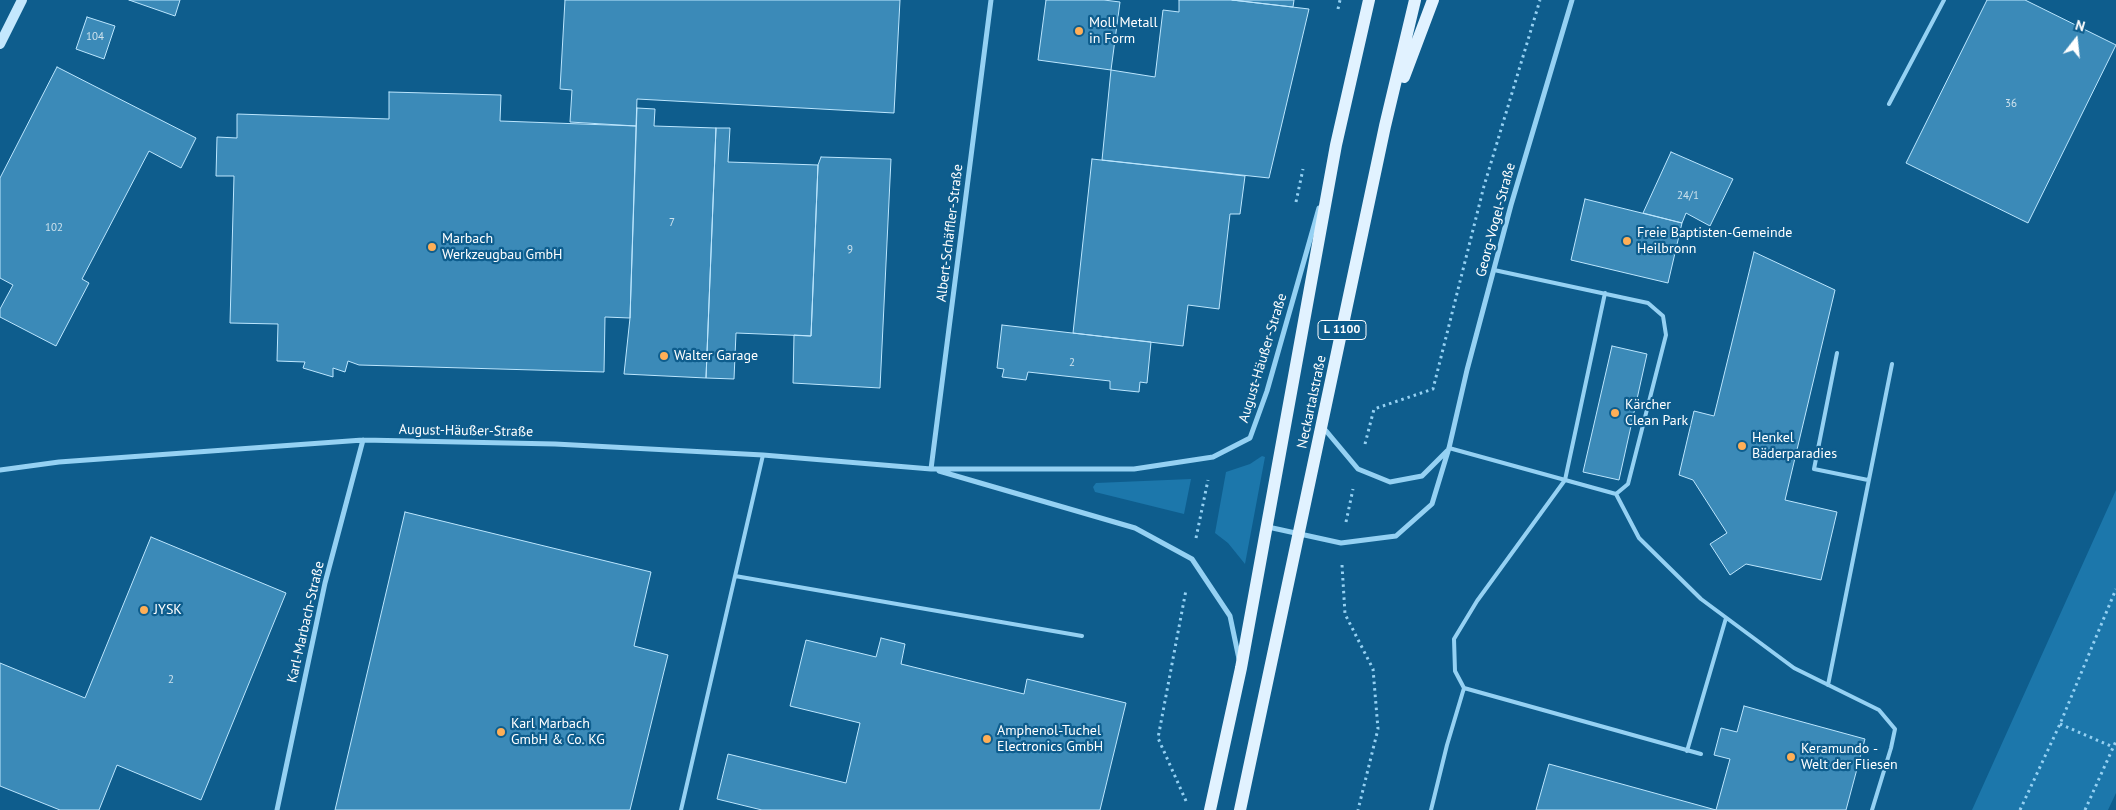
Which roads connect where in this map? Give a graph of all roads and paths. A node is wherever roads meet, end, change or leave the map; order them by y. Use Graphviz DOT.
graph roads {
  1 [pos="22,0"];
  2 [pos="991,0"];
  3 [pos="1370,0"];
  4 [pos="1415,0"];
  5 [pos="1432,0"];
  6 [pos="1540,0"];
  7 [pos="1572,0"];
  8 [pos="1944,0"];
  9 [pos="0,44"];
  10 [pos="1890,104"];
  11 [pos="1385,126"];
  12 [pos="1336,145"];
  13 [pos="1494,270"];
  14 [pos="1605,293"];
  15 [pos="1836,353"];
  16 [pos="1892,364"];
  17 [pos="1322,425"];
  18 [pos="363,440"];
  19 [pos="1449,448"];
  20 [pos="763,456"];
  21 [pos="931,469"];
  22 [pos="1358,469"];
  23 [pos="0,470"];
  24 [pos="1565,480"];
  25 [pos="1868,480"];
  26 [pos="1616,494"];
  27 [pos="1268,527"];
  28 [pos="1298,533"];
  29 [pos="1341,543"];
  30 [pos="735,576"];
  31 [pos="2116,589"];
  32 [pos="1726,618"];
  33 [pos="1082,636"];
  34 [pos="1241,668"];
  35 [pos="1828,685"];
  36 [pos="1464,688"];
  37 [pos="2060,724"];
  38 [pos="2116,741"];
  39 [pos="2114,747"];
  40 [pos="1687,751"];
  41 [pos="1700,754"];
  42 [pos="277,810"];
  43 [pos="681,810"];
  44 [pos="1210,810"];
  45 [pos="1240,810"];
  46 [pos="1358,810"];
  47 [pos="1431,810"];
  48 [pos="1872,810"];
  49 [pos="2020,810"];
  50 [pos="2085,810"];
  1 -- 9 [label="main road"];
  2 -- 21 [label="street, Albert-Schäffler-Straße"];
  3 -- 12 [label="main road, Neckartalstraße / L 1100"];
  4 -- 11 [label="main road, Neckartalstraße / L 1100"];
  5 -- 11 [label="main road"];
  6 -- 22 [label="path"];
  7 -- 13 [label="street, Georg-Vogel-Straße"];
  8 -- 10 [label="lane"];
  11 -- 17 [label="main road, Neckartalstraße / L 1100"];
  12 -- 21 [label="street, August-Häußer-Straße"];
  12 -- 27 [label="main road, Neckartalstraße / L 1100"];
  13 -- 14 [label="lane"];
  13 -- 19 [label="street, Georg-Vogel-Straße"];
  14 -- 24 [label="lane"];
  14 -- 26 [label="lane"];
  15 -- 25 [label="lane"];
  16 -- 25 [label="lane"];
  17 -- 22 [label="street"];
  17 -- 28 [label="main road, Neckartalstraße / L 1100"];
  18 -- 20 [label="street, August-Häußer-Straße"];
  18 -- 23 [label="street, August-Häußer-Straße"];
  18 -- 42 [label="street, Karl-Marbach-Straße"];
  19 -- 22 [label="street"];
  19 -- 24 [label="lane"];
  19 -- 29 [label="street, Georg-Vogel-Straße"];
  20 -- 21 [label="street, August-Häußer-Straße"];
  20 -- 30 [label="lane"];
  21 -- 34 [label="street, August-Häußer-Straße"];
  22 -- 29 [label="path"];
  24 -- 26 [label="lane"];
  24 -- 36 [label="lane"];
  25 -- 35 [label="lane"];
  26 -- 32 [label="lane"];
  27 -- 28 [label="street, Georg-Vogel-Straße"];
  27 -- 34 [label="main road, Neckartalstraße / L 1100"];
  28 -- 29 [label="street, Georg-Vogel-Straße"];
  28 -- 45 [label="main road, Neckartalstraße / L 1100"];
  29 -- 46 [label="path"];
  30 -- 33 [label="lane"];
  30 -- 43 [label="lane"];
  31 -- 37 [label="path"];
  32 -- 35 [label="lane"];
  32 -- 40 [label="lane"];
  34 -- 44 [label="main road, Neckartalstraße / L 1100"];
  35 -- 48 [label="lane"];
  36 -- 40 [label="lane"];
  36 -- 47 [label="lane"];
  37 -- 39 [label="path"];
  37 -- 49 [label="path"];
  38 -- 39 [label="path"];
  39 -- 50 [label="path"];
  40 -- 41 [label="lane"];
}
